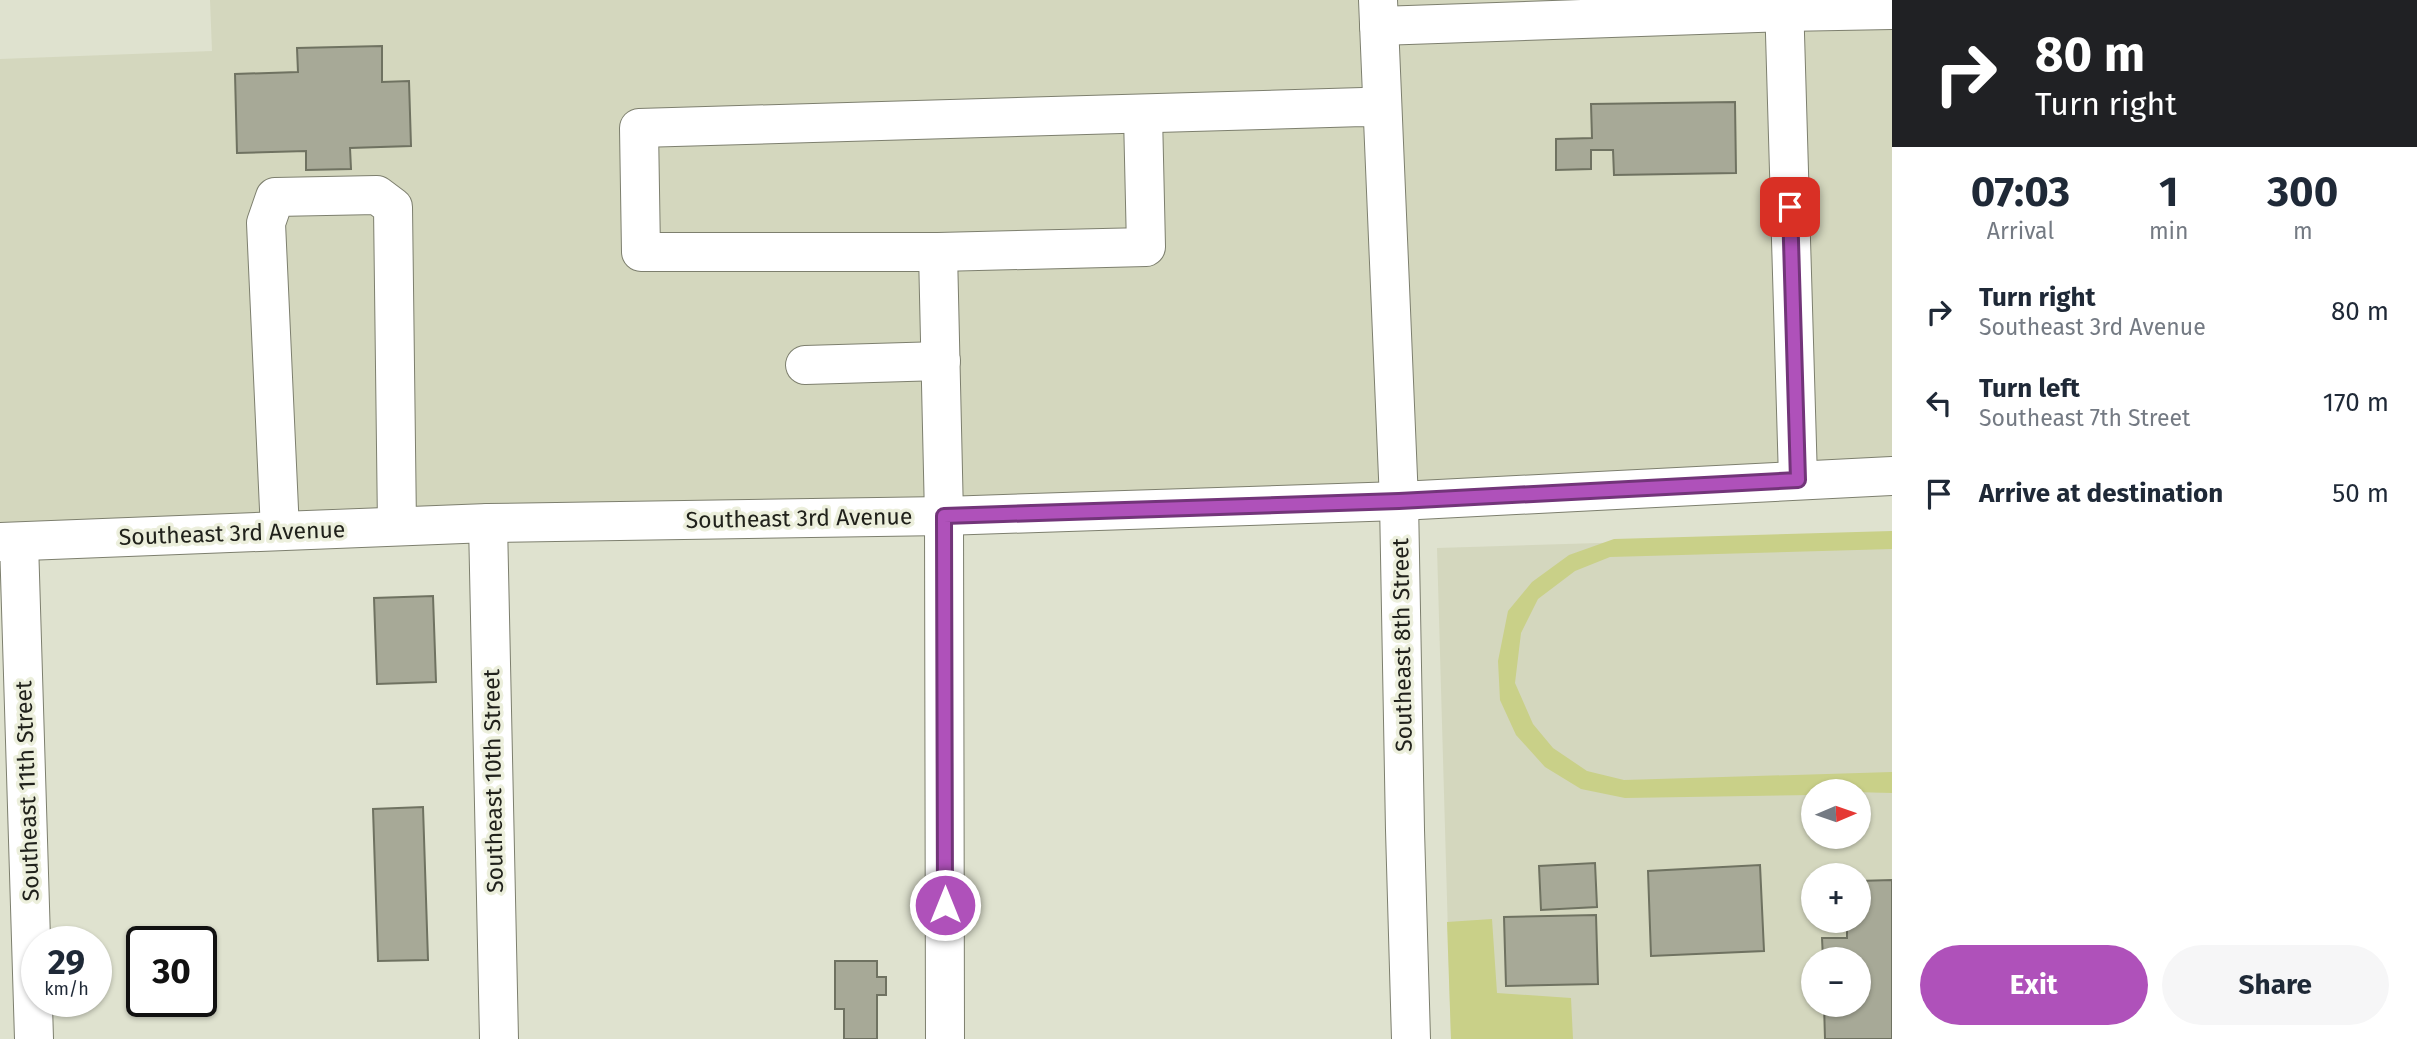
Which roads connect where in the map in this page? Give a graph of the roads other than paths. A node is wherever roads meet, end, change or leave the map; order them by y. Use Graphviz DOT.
graph roads {
  1 [pos="1784,6"];
  2 [pos="1596,9"];
  3 [pos="1892,10"];
  4 [pos="1379,13"];
  5 [pos="1382,108"];
  6 [pos="1143,114"];
  7 [pos="938,252"];
  8 [pos="941,361"];
  9 [pos="804,365"];
  10 [pos="1892,476"];
  11 [pos="1798,480"];
  12 [pos="1399,501"];
  13 [pos="944,516"];
  14 [pos="488,523"];
  15 [pos="397,526"];
  16 [pos="280,531"];
  17 [pos="10,542"];
  18 [pos="34,1039"];
  19 [pos="499,1039"];
  20 [pos="946,1039"];
  21 [pos="1411,1039"];
  1 -- 2 [label="street"];
  1 -- 3 [label="street"];
  1 -- 11 [label="street"];
  2 -- 4 [label="street"];
  4 -- 5 [label="street, Southeast 8th Street"];
  5 -- 6 [label="street"];
  5 -- 12 [label="street, Southeast 8th Street"];
  6 -- 7 [label="street"];
  6 -- 7 [label="street"];
  7 -- 8 [label="street"];
  8 -- 9 [label="street"];
  8 -- 13 [label="street"];
  10 -- 11 [label="street, Southeast 3rd Avenue"];
  11 -- 12 [label="street, Southeast 3rd Avenue"];
  12 -- 13 [label="street, Southeast 3rd Avenue"];
  12 -- 21 [label="street, Southeast 8th Street"];
  13 -- 14 [label="street, Southeast 3rd Avenue"];
  13 -- 20 [label="street"];
  14 -- 15 [label="street, Southeast 3rd Avenue"];
  14 -- 19 [label="street, Southeast 10th Street"];
  15 -- 16 [label="street, Southeast 3rd Avenue"];
  15 -- 16 [label="street"];
  16 -- 17 [label="street, Southeast 3rd Avenue"];
  17 -- 18 [label="street, Southeast 11th Street"];
}
